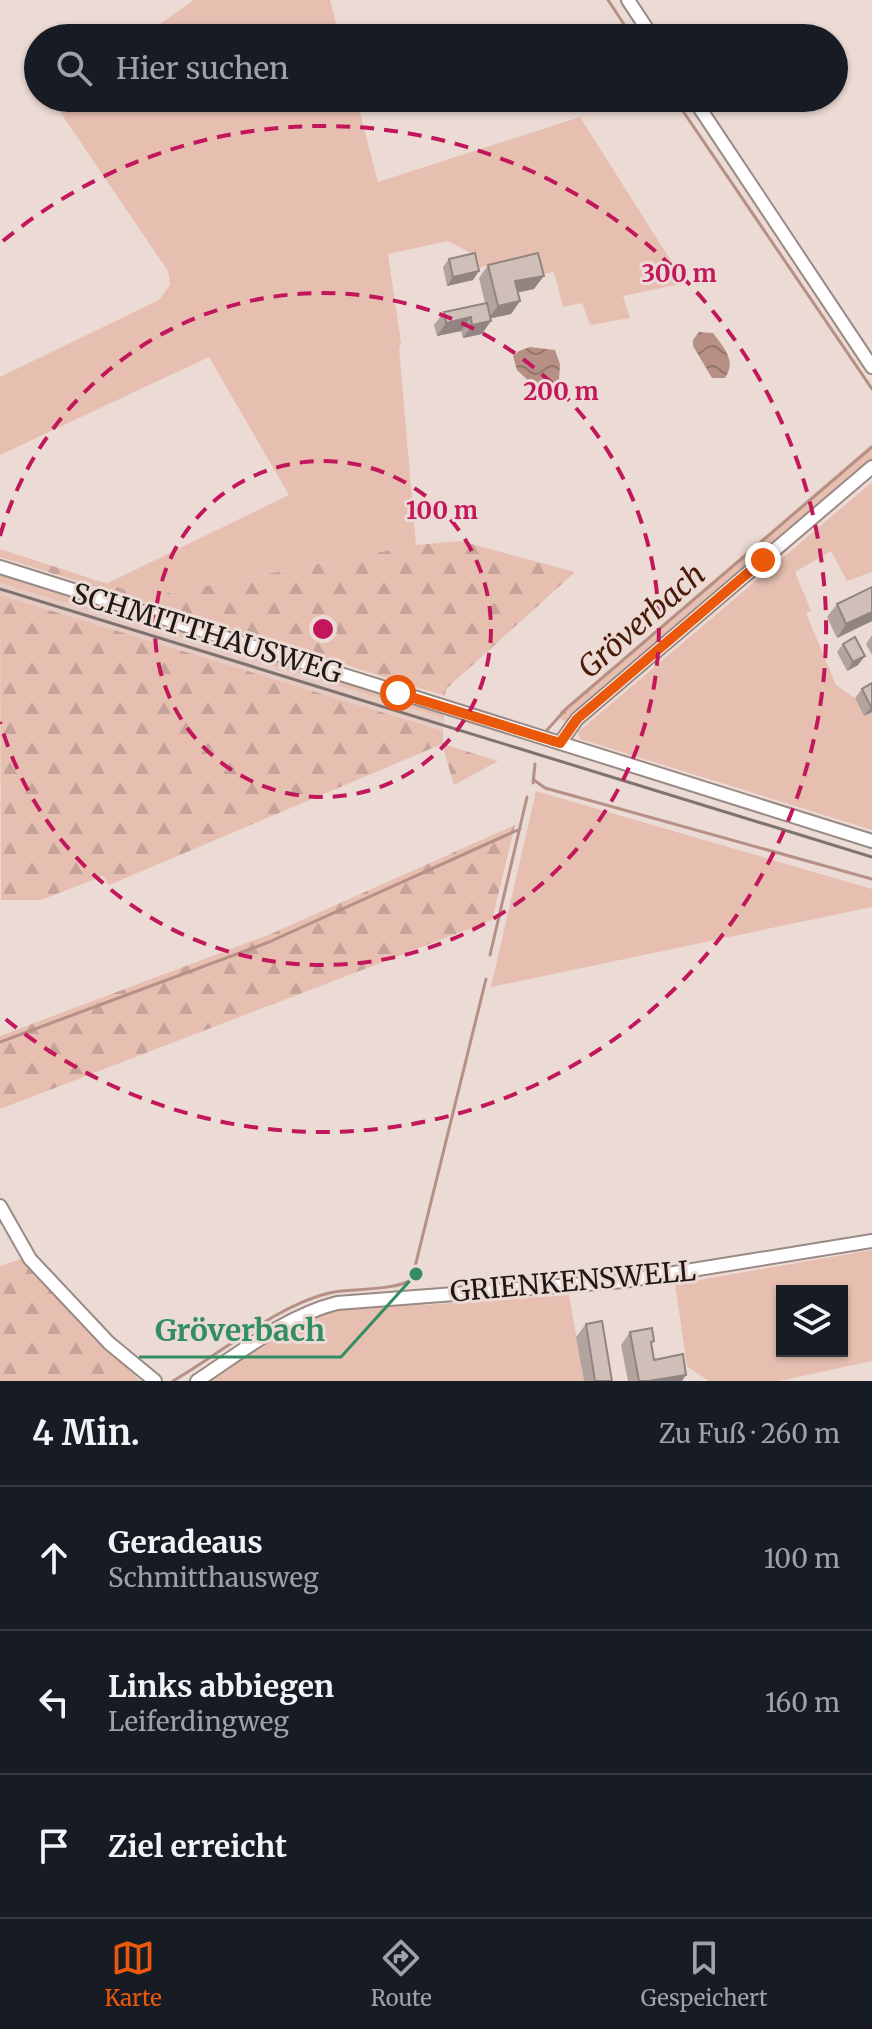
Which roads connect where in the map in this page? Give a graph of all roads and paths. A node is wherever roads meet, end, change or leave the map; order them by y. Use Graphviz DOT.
graph roads {
  1 [pos="628,0"];
  2 [pos="644,24"];
  3 [pos="702,112"];
  4 [pos="872,367"];
  5 [pos="872,467"];
  6 [pos="0,567"];
  7 [pos="560,743"];
  8 [pos="872,841"];
  9 [pos="0,1206"];
  10 [pos="872,1241"];
  11 [pos="155,1381"];
  12 [pos="197,1381"];
  1 -- 2 [label="street"];
  3 -- 4 [label="street"];
  5 -- 7 [label="street"];
  6 -- 7 [label="street, SCHMITTHAUSWEG"];
  7 -- 8 [label="street, SCHMITTHAUSWEG"];
  9 -- 11 [label="street"];
  10 -- 12 [label="street, GRIENKENSWELL"];
}
